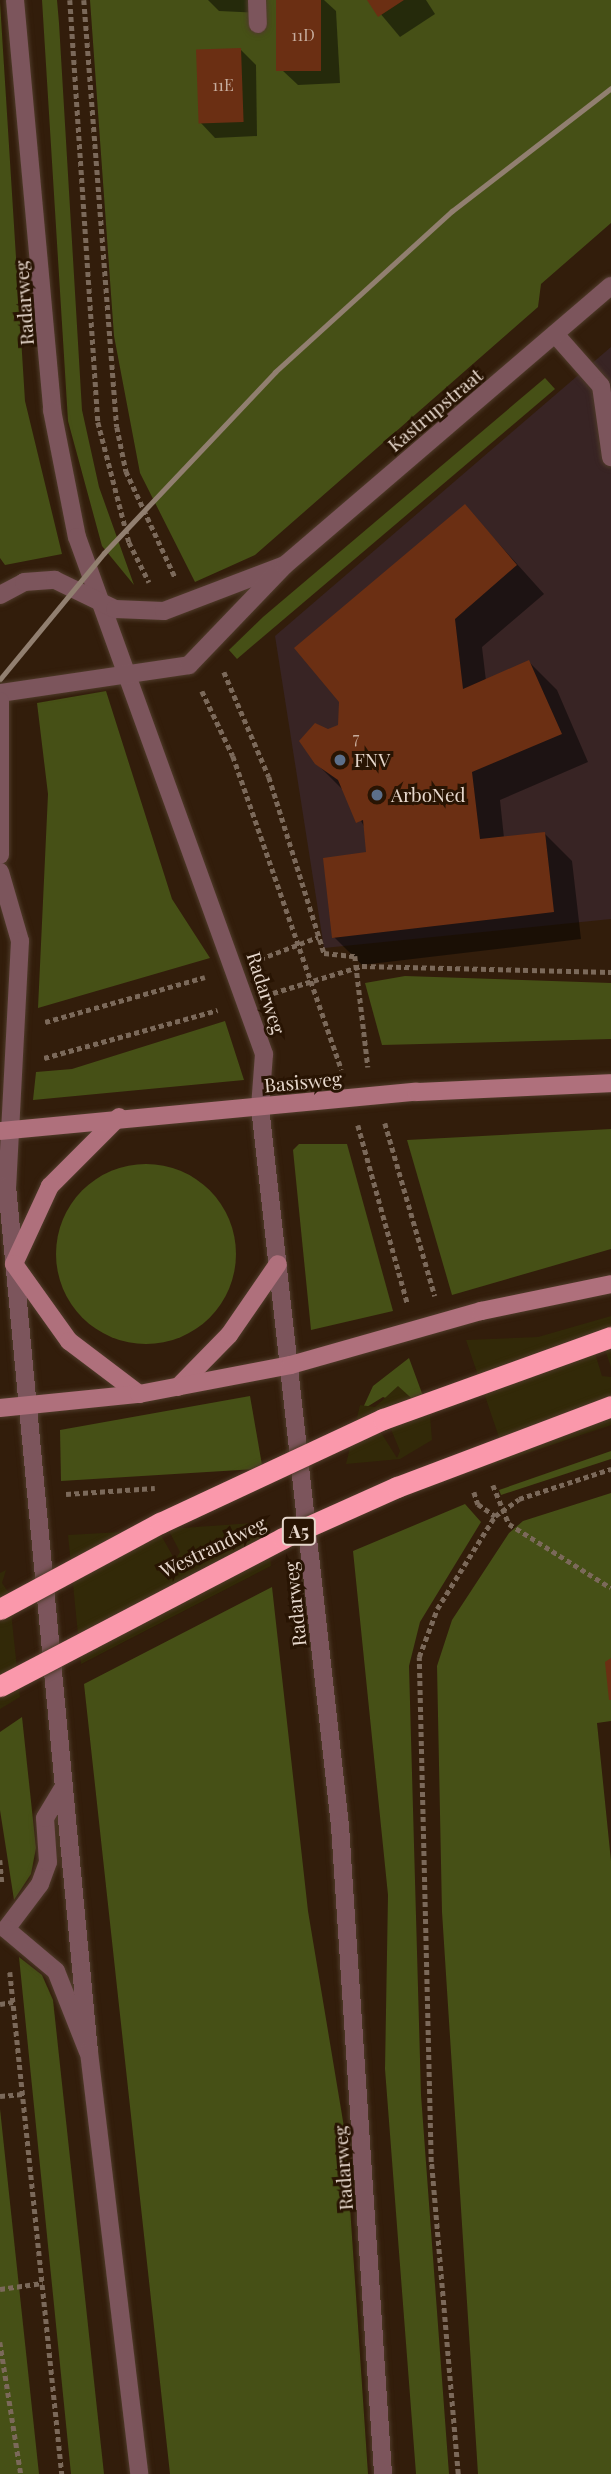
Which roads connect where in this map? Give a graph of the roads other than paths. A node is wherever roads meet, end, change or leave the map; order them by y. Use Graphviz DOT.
graph roads {
  1 [pos="15,0"];
  2 [pos="257,0"];
  3 [pos="258,24"];
  4 [pos="611,286"];
  5 [pos="555,334"];
  6 [pos="611,457"];
  7 [pos="285,565"];
  8 [pos="0,595"];
  9 [pos="99,597"];
  10 [pos="125,671"];
  11 [pos="0,694"];
  12 [pos="0,701"];
  13 [pos="0,855"];
  14 [pos="0,872"];
  15 [pos="611,1083"];
  16 [pos="260,1107"];
  17 [pos="119,1117"];
  18 [pos="4,1130"];
  19 [pos="14,1264"];
  20 [pos="278,1264"];
  21 [pos="611,1284"];
  22 [pos="611,1337"];
  23 [pos="291,1365"];
  24 [pos="178,1387"];
  25 [pos="139,1394"];
  26 [pos="28,1405"];
  27 [pos="611,1406"];
  28 [pos="0,1408"];
  29 [pos="0,1609"];
  30 [pos="0,1686"];
  31 [pos="62,1790"];
  32 [pos="3,1929"];
  33 [pos="89,2052"];
  34 [pos="139,2474"];
  35 [pos="383,2474"];
  1 -- 9 [label="street, Radarweg"];
  2 -- 3 [label="street"];
  4 -- 5 [label="street, Kastrupstraat"];
  5 -- 6 [label="street"];
  5 -- 7 [label="street, Kastrupstraat"];
  7 -- 9 [label="street, Kastrupstraat"];
  7 -- 10 [label="street, Kastrupstraat"];
  8 -- 9 [label="street"];
  9 -- 10 [label="street, Radarweg"];
  10 -- 11 [label="street"];
  10 -- 16 [label="street, Radarweg"];
  12 -- 13 [label="street"];
  14 -- 18 [label="street"];
  15 -- 16 [label="main road, Basisweg"];
  16 -- 17 [label="main road, Basisweg"];
  16 -- 20 [label="street, Radarweg"];
  17 -- 18 [label="main road, Basisweg"];
  17 -- 19 [label="main road"];
  18 -- 19 [label="street"];
  19 -- 25 [label="main road"];
  19 -- 26 [label="street"];
  20 -- 23 [label="street, Radarweg"];
  20 -- 24 [label="main road"];
  21 -- 23 [label="main road"];
  22 -- 29 [label="highway, bridge"];
  23 -- 24 [label="main road"];
  23 -- 35 [label="street, Radarweg"];
  24 -- 25 [label="main road"];
  25 -- 26 [label="main road"];
  26 -- 28 [label="main road"];
  26 -- 31 [label="street"];
  27 -- 30 [label="highway, Westrandweg / A5, bridge"];
  31 -- 32 [label="street"];
  31 -- 33 [label="street"];
  32 -- 33 [label="street"];
  33 -- 34 [label="street"];
}
